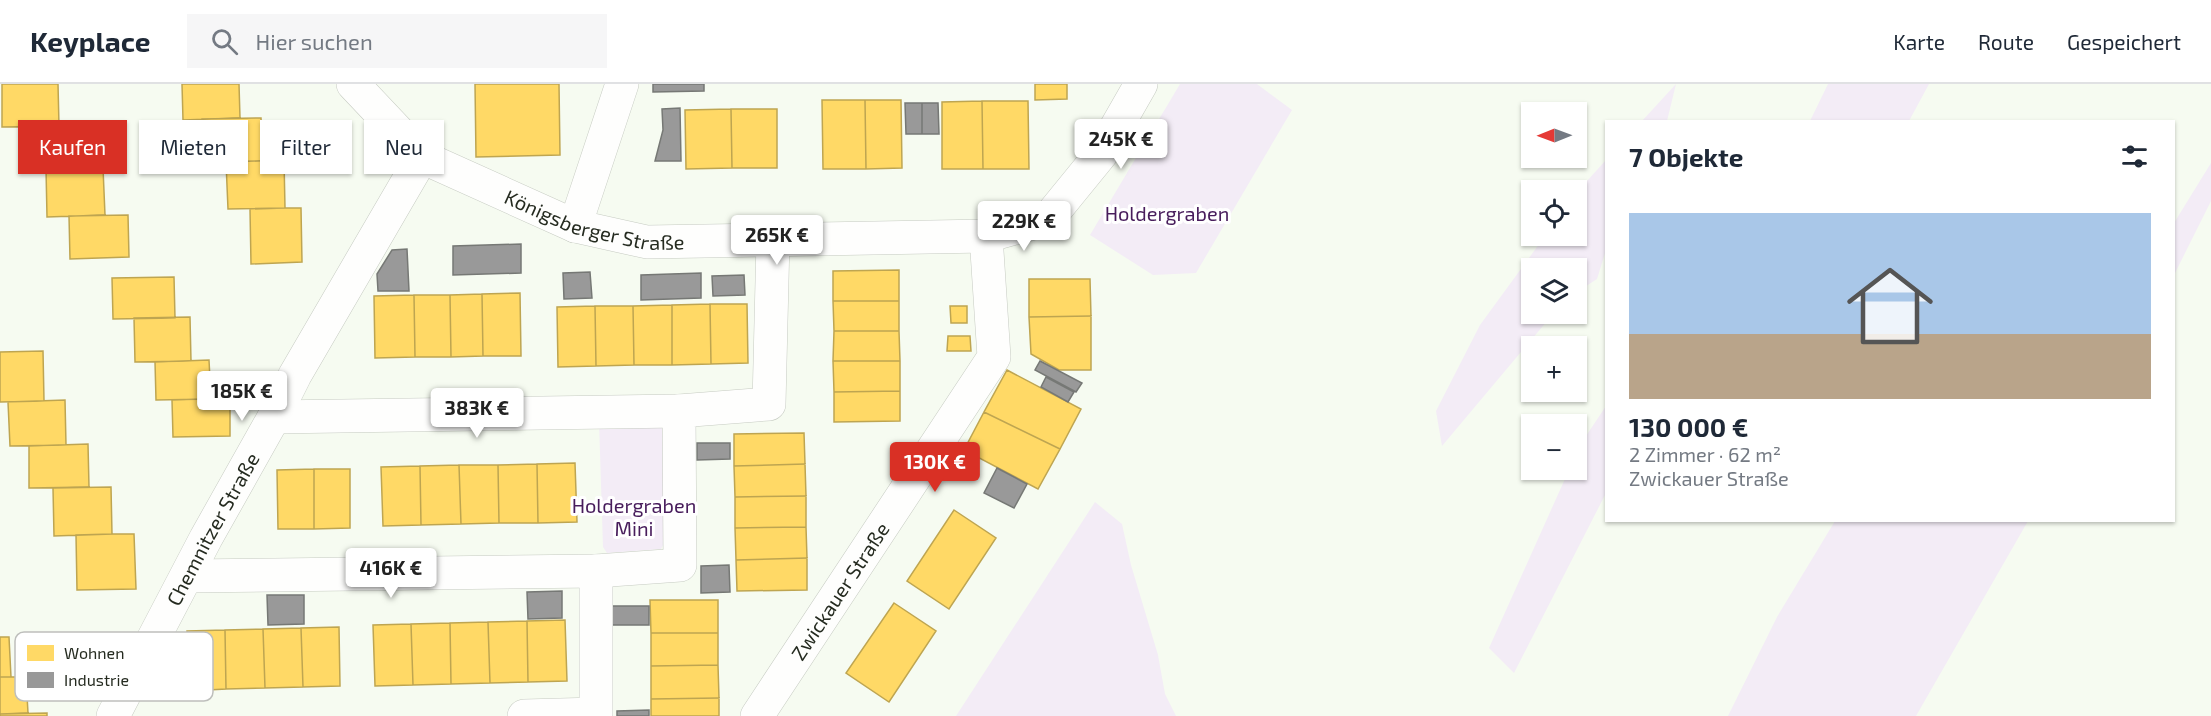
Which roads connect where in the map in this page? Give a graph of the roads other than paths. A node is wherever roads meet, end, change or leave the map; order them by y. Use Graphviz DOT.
graph roads {
  1 [pos="353,84"];
  2 [pos="622,84"];
  3 [pos="1141,84"];
  4 [pos="387,120"];
  5 [pos="444,167"];
  6 [pos="412,174"];
  7 [pos="575,226"];
  8 [pos="986,236"];
  9 [pos="773,240"];
  10 [pos="679,411"];
  11 [pos="274,417"];
  12 [pos="596,571"];
  13 [pos="187,576"];
  14 [pos="157,632"];
  15 [pos="121,701"];
  16 [pos="113,716"];
  17 [pos="516,716"];
  18 [pos="524,716"];
  19 [pos="758,716"];
  1 -- 4 [label="street, Königsberger Straße"];
  2 -- 7 [label="street"];
  3 -- 8 [label="street, Königsberger Straße"];
  5 -- 7 [label="street, Königsberger Straße"];
  6 -- 11 [label="street, Chemnitzer Straße"];
  7 -- 9 [label="street, Königsberger Straße"];
  8 -- 9 [label="street, Königsberger Straße"];
  8 -- 19 [label="street, Zwickauer Straße"];
  9 -- 10 [label="street"];
  10 -- 11 [label="street"];
  10 -- 12 [label="street"];
  11 -- 13 [label="street, Chemnitzer Straße"];
  12 -- 13 [label="street"];
  12 -- 18 [label="street"];
  13 -- 14 [label="street, Chemnitzer Straße"];
  15 -- 16 [label="street, Chemnitzer Straße"];
  17 -- 18 [label="street"];
}
